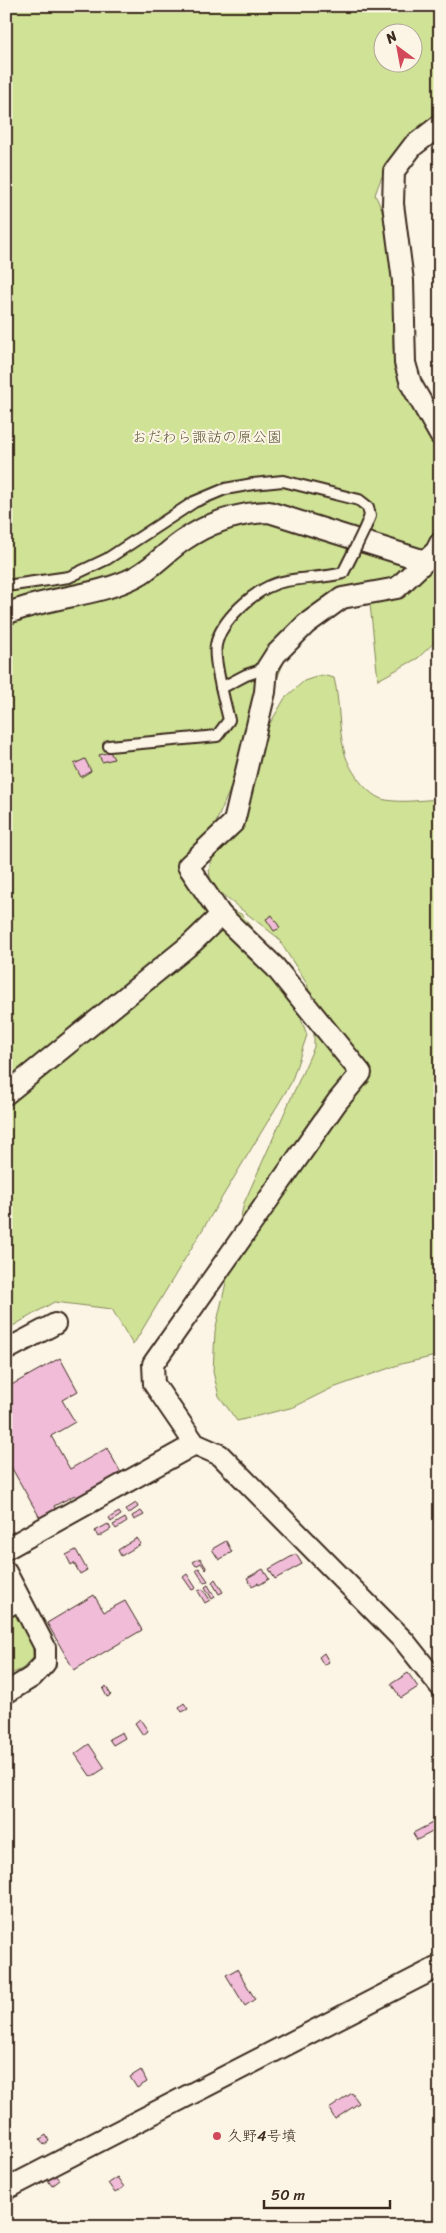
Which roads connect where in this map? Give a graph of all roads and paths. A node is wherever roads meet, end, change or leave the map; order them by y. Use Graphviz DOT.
graph roads {
  1 [pos="440,125"];
  2 [pos="440,434"];
  3 [pos="440,543"];
  4 [pos="425,561"];
  5 [pos="6,586"];
  6 [pos="6,614"];
  7 [pos="267,668"];
  8 [pos="221,688"];
  9 [pos="109,746"];
  10 [pos="220,915"];
  11 [pos="6,1094"];
  12 [pos="55,1324"];
  13 [pos="6,1350"];
  14 [pos="195,1444"];
  15 [pos="6,1549"];
  16 [pos="6,1572"];
  17 [pos="14,1608"];
  18 [pos="440,1686"];
  19 [pos="6,1693"];
  20 [pos="440,1966"];
  21 [pos="6,2189"];
  1 -- 2 [label="street"];
  3 -- 4 [label="street"];
  4 -- 6 [label="street"];
  4 -- 7 [label="street"];
  5 -- 8 [label="lane, bridge"];
  7 -- 8 [label="lane"];
  7 -- 10 [label="street"];
  8 -- 9 [label="lane"];
  10 -- 11 [label="street"];
  10 -- 14 [label="street"];
  12 -- 13 [label="street"];
  14 -- 15 [label="street"];
  14 -- 18 [label="street"];
  16 -- 17 [label="street"];
  17 -- 19 [label="street"];
  20 -- 21 [label="street"];
}
